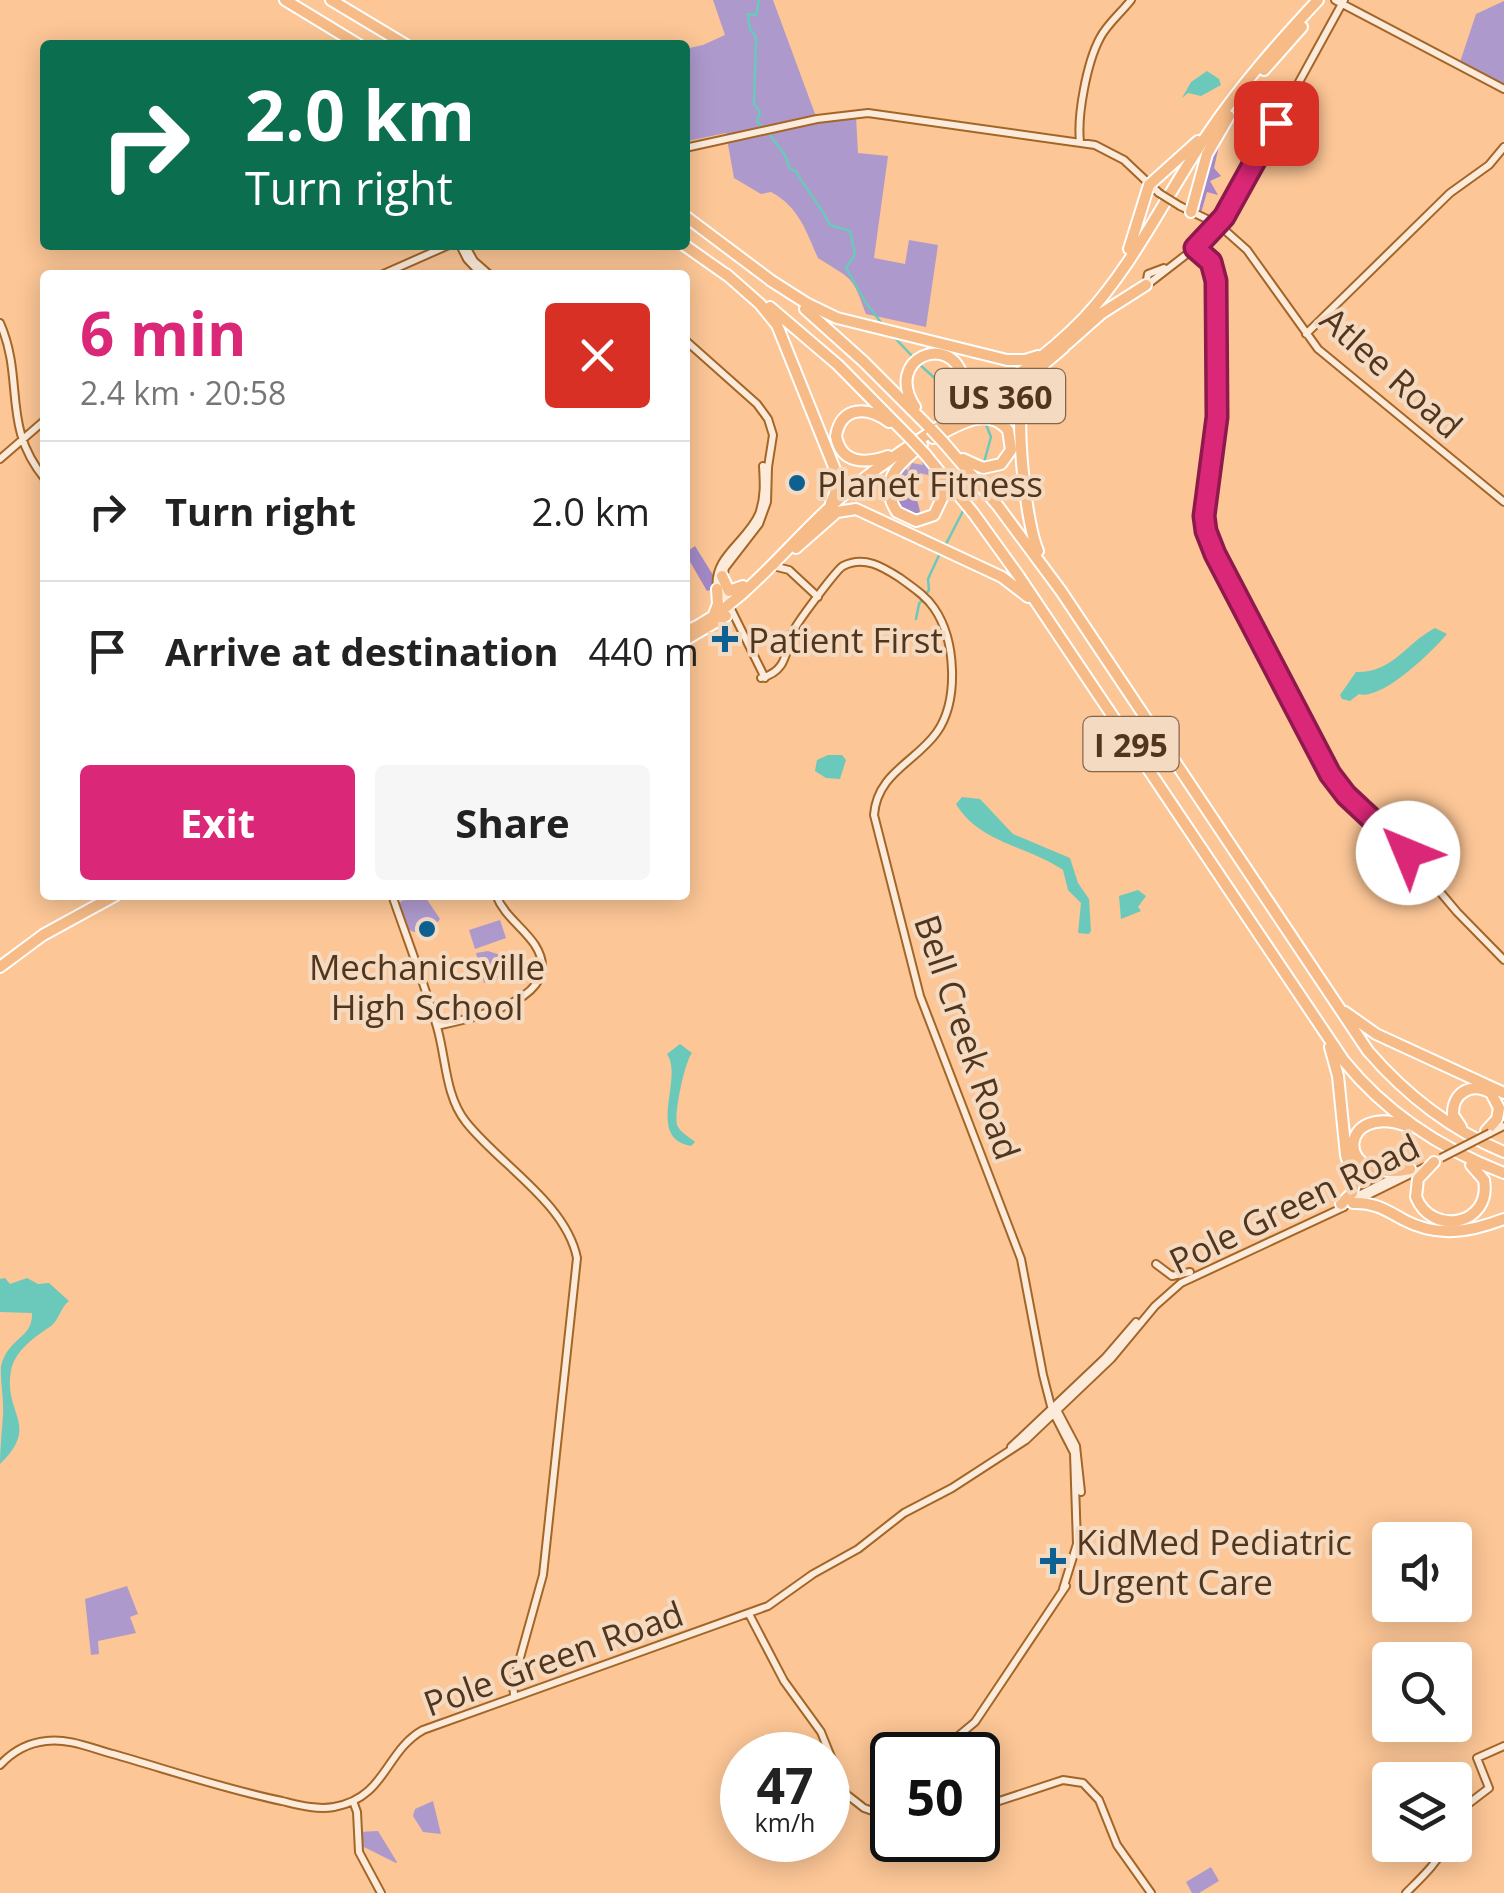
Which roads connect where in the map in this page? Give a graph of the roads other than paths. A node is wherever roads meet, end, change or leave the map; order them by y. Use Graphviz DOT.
graph roads {
  1 [pos="285,0"];
  2 [pos="332,0"];
  3 [pos="1131,0"];
  4 [pos="1318,0"];
  5 [pos="1336,1"];
  6 [pos="350,40"];
  7 [pos="398,40"];
  8 [pos="1504,90"];
  9 [pos="1228,111"];
  10 [pos="1080,142"];
  11 [pos="690,147"];
  12 [pos="1504,148"];
  13 [pos="1149,185"];
  14 [pos="1186,209"];
  15 [pos="690,220"];
  16 [pos="1219,224"];
  17 [pos="1195,248"];
  18 [pos="690,249"];
  19 [pos="438,250"];
  20 [pos="466,250"];
  21 [pos="392,270"];
  22 [pos="485,270"];
  23 [pos="726,274"];
  24 [pos="1150,279"];
  25 [pos="770,280"];
  26 [pos="1104,295"];
  27 [pos="1082,320"];
  28 [pos="0,323"];
  29 [pos="1306,334"];
  30 [pos="1064,343"];
  31 [pos="690,347"];
  32 [pos="690,348"];
  33 [pos="40,425"];
  34 [pos="16,426"];
  35 [pos="35,430"];
  36 [pos="925,438"];
  37 [pos="21,441"];
  38 [pos="0,459"];
  39 [pos="40,471"];
  40 [pos="975,471"];
  41 [pos="1504,502"];
  42 [pos="802,533"];
  43 [pos="796,548"];
  44 [pos="784,565"];
  45 [pos="722,576"];
  46 [pos="757,577"];
  47 [pos="830,581"];
  48 [pos="808,587"];
  49 [pos="718,589"];
  50 [pos="1062,590"];
  51 [pos="818,597"];
  52 [pos="729,612"];
  53 [pos="713,621"];
  54 [pos="690,630"];
  55 [pos="1057,633"];
  56 [pos="690,637"];
  57 [pos="762,675"];
  58 [pos="95,900"];
  59 [pos="107,900"];
  60 [pos="394,900"];
  61 [pos="499,900"];
  62 [pos="1504,960"];
  63 [pos="0,963"];
  64 [pos="1336,1003"];
  65 [pos="437,1026"];
  66 [pos="1326,1036"];
  67 [pos="1504,1093"];
  68 [pos="1504,1124"];
  69 [pos="1418,1130"];
  70 [pos="1488,1132"];
  71 [pos="1469,1135"];
  72 [pos="1454,1152"];
  73 [pos="1504,1152"];
  74 [pos="1437,1159"];
  75 [pos="1410,1169"];
  76 [pos="1504,1173"];
  77 [pos="1347,1203"];
  78 [pos="1504,1220"];
  79 [pos="1274,1236"];
  80 [pos="1156,1264"];
  81 [pos="1190,1272"];
  82 [pos="1055,1411"];
  83 [pos="1065,1431"];
  84 [pos="1026,1440"];
  85 [pos="1002,1455"];
  86 [pos="1064,1589"];
  87 [pos="749,1614"];
  88 [pos="514,1695"];
  89 [pos="963,1732"];
  90 [pos="1504,1746"];
  91 [pos="0,1766"];
  92 [pos="353,1801"];
  93 [pos="1000,1801"];
  94 [pos="1472,1801"];
  95 [pos="870,1810"];
  96 [pos="1436,1862"];
  97 [pos="381,1893"];
  98 [pos="1151,1893"];
  99 [pos="1406,1893"];
  1 -- 6 [label="highway"];
  2 -- 7 [label="highway"];
  3 -- 10 [label="main road"];
  4 -- 9 [label="highway, US 360"];
  5 -- 8 [label="main road"];
  5 -- 9 [label="highway, US 360"];
  5 -- 16 [label="main road"];
  9 -- 13 [label="highway"];
  9 -- 14 [label="highway"];
  9 -- 26 [label="highway, US 360"];
  9 -- 30 [label="highway, US 360"];
  10 -- 11 [label="main road"];
  10 -- 13 [label="main road"];
  12 -- 29 [label="main road"];
  13 -- 14 [label="main road, bridge"];
  13 -- 26 [label="highway"];
  14 -- 16 [label="main road"];
  15 -- 25 [label="highway, I 295"];
  16 -- 17 [label="main road"];
  16 -- 29 [label="main road, Atlee Road"];
  17 -- 24 [label="main road"];
  17 -- 62 [label="main road"];
  18 -- 23 [label="highway, I 295"];
  19 -- 21 [label="main road"];
  20 -- 22 [label="main road"];
  23 -- 36 [label="highway, I 295"];
  23 -- 42 [label="highway"];
  24 -- 30 [label="highway"];
  25 -- 27 [label="highway"];
  25 -- 36 [label="highway, I 295"];
  26 -- 27 [label="highway, US 360"];
  27 -- 30 [label="highway, US 360"];
  28 -- 34 [label="main road"];
  29 -- 41 [label="main road, Atlee Road"];
  30 -- 36 [label="highway, US 360"];
  30 -- 50 [label="highway"];
  31 -- 45 [label="main road"];
  32 -- 49 [label="main road"];
  33 -- 35 [label="main road"];
  34 -- 35 [label="main road"];
  34 -- 37 [label="main road"];
  35 -- 37 [label="main road"];
  36 -- 36 [label="highway"];
  36 -- 36 [label="highway"];
  36 -- 36 [label="highway"];
  36 -- 40 [label="highway, I 295"];
  36 -- 40 [label="highway"];
  36 -- 42 [label="highway, US 360"];
  36 -- 43 [label="highway, US 360"];
  36 -- 55 [label="highway, I 295"];
  37 -- 38 [label="main road"];
  37 -- 39 [label="main road"];
  40 -- 50 [label="highway, I 295"];
  42 -- 46 [label="highway, US 360"];
  43 -- 44 [label="highway, US 360"];
  43 -- 55 [label="highway"];
  44 -- 48 [label="main road"];
  44 -- 52 [label="highway, US 360"];
  45 -- 46 [label="highway"];
  45 -- 52 [label="main road"];
  46 -- 52 [label="highway, US 360"];
  47 -- 48 [label="main road, Bell Creek Road"];
  47 -- 51 [label="main road"];
  47 -- 82 [label="main road, Bell Creek Road"];
  48 -- 51 [label="main road"];
  49 -- 52 [label="main road"];
  49 -- 53 [label="highway"];
  50 -- 64 [label="highway, I 295"];
  51 -- 57 [label="main road"];
  51 -- 57 [label="main road"];
  52 -- 53 [label="highway, US 360"];
  52 -- 57 [label="main road"];
  53 -- 54 [label="highway, US 360"];
  53 -- 56 [label="highway, US 360"];
  55 -- 66 [label="highway, I 295"];
  58 -- 63 [label="highway"];
  59 -- 63 [label="highway"];
  60 -- 65 [label="main road"];
  61 -- 65 [label="main road"];
  64 -- 67 [label="highway"];
  64 -- 71 [label="highway, I 295"];
  65 -- 88 [label="main road"];
  66 -- 69 [label="highway, I 295"];
  66 -- 77 [label="highway"];
  68 -- 70 [label="main road, Pole Green Road"];
  69 -- 72 [label="highway, I 295"];
  69 -- 75 [label="highway"];
  70 -- 71 [label="highway"];
  70 -- 74 [label="main road, Pole Green Road, bridge"];
  71 -- 73 [label="highway, I 295"];
  72 -- 74 [label="highway"];
  72 -- 76 [label="highway, I 295"];
  74 -- 75 [label="main road, Pole Green Road"];
  74 -- 77 [label="main road, Pole Green Road"];
  75 -- 77 [label="main road, Pole Green Road"];
  77 -- 78 [label="highway"];
  77 -- 79 [label="main road, Pole Green Road"];
  79 -- 81 [label="main road, Pole Green Road"];
  79 -- 82 [label="main road, Pole Green Road"];
  80 -- 81 [label="main road"];
  81 -- 82 [label="main road, Pole Green Road"];
  82 -- 83 [label="main road, Bell Creek Road"];
  82 -- 84 [label="main road, Pole Green Road"];
  82 -- 85 [label="main road, Pole Green Road"];
  82 -- 86 [label="main road, Bell Creek Road"];
  83 -- 84 [label="main road"];
  83 -- 86 [label="main road, Bell Creek Road"];
  84 -- 85 [label="main road, Pole Green Road"];
  85 -- 87 [label="main road, Pole Green Road"];
  86 -- 89 [label="main road, Bell Creek Road"];
  87 -- 88 [label="main road, Pole Green Road"];
  87 -- 95 [label="main road"];
  88 -- 92 [label="main road, Pole Green Road"];
  90 -- 94 [label="main road"];
  91 -- 92 [label="main road"];
  92 -- 97 [label="main road"];
  93 -- 98 [label="main road"];
  96 -- 99 [label="main road"];
}
